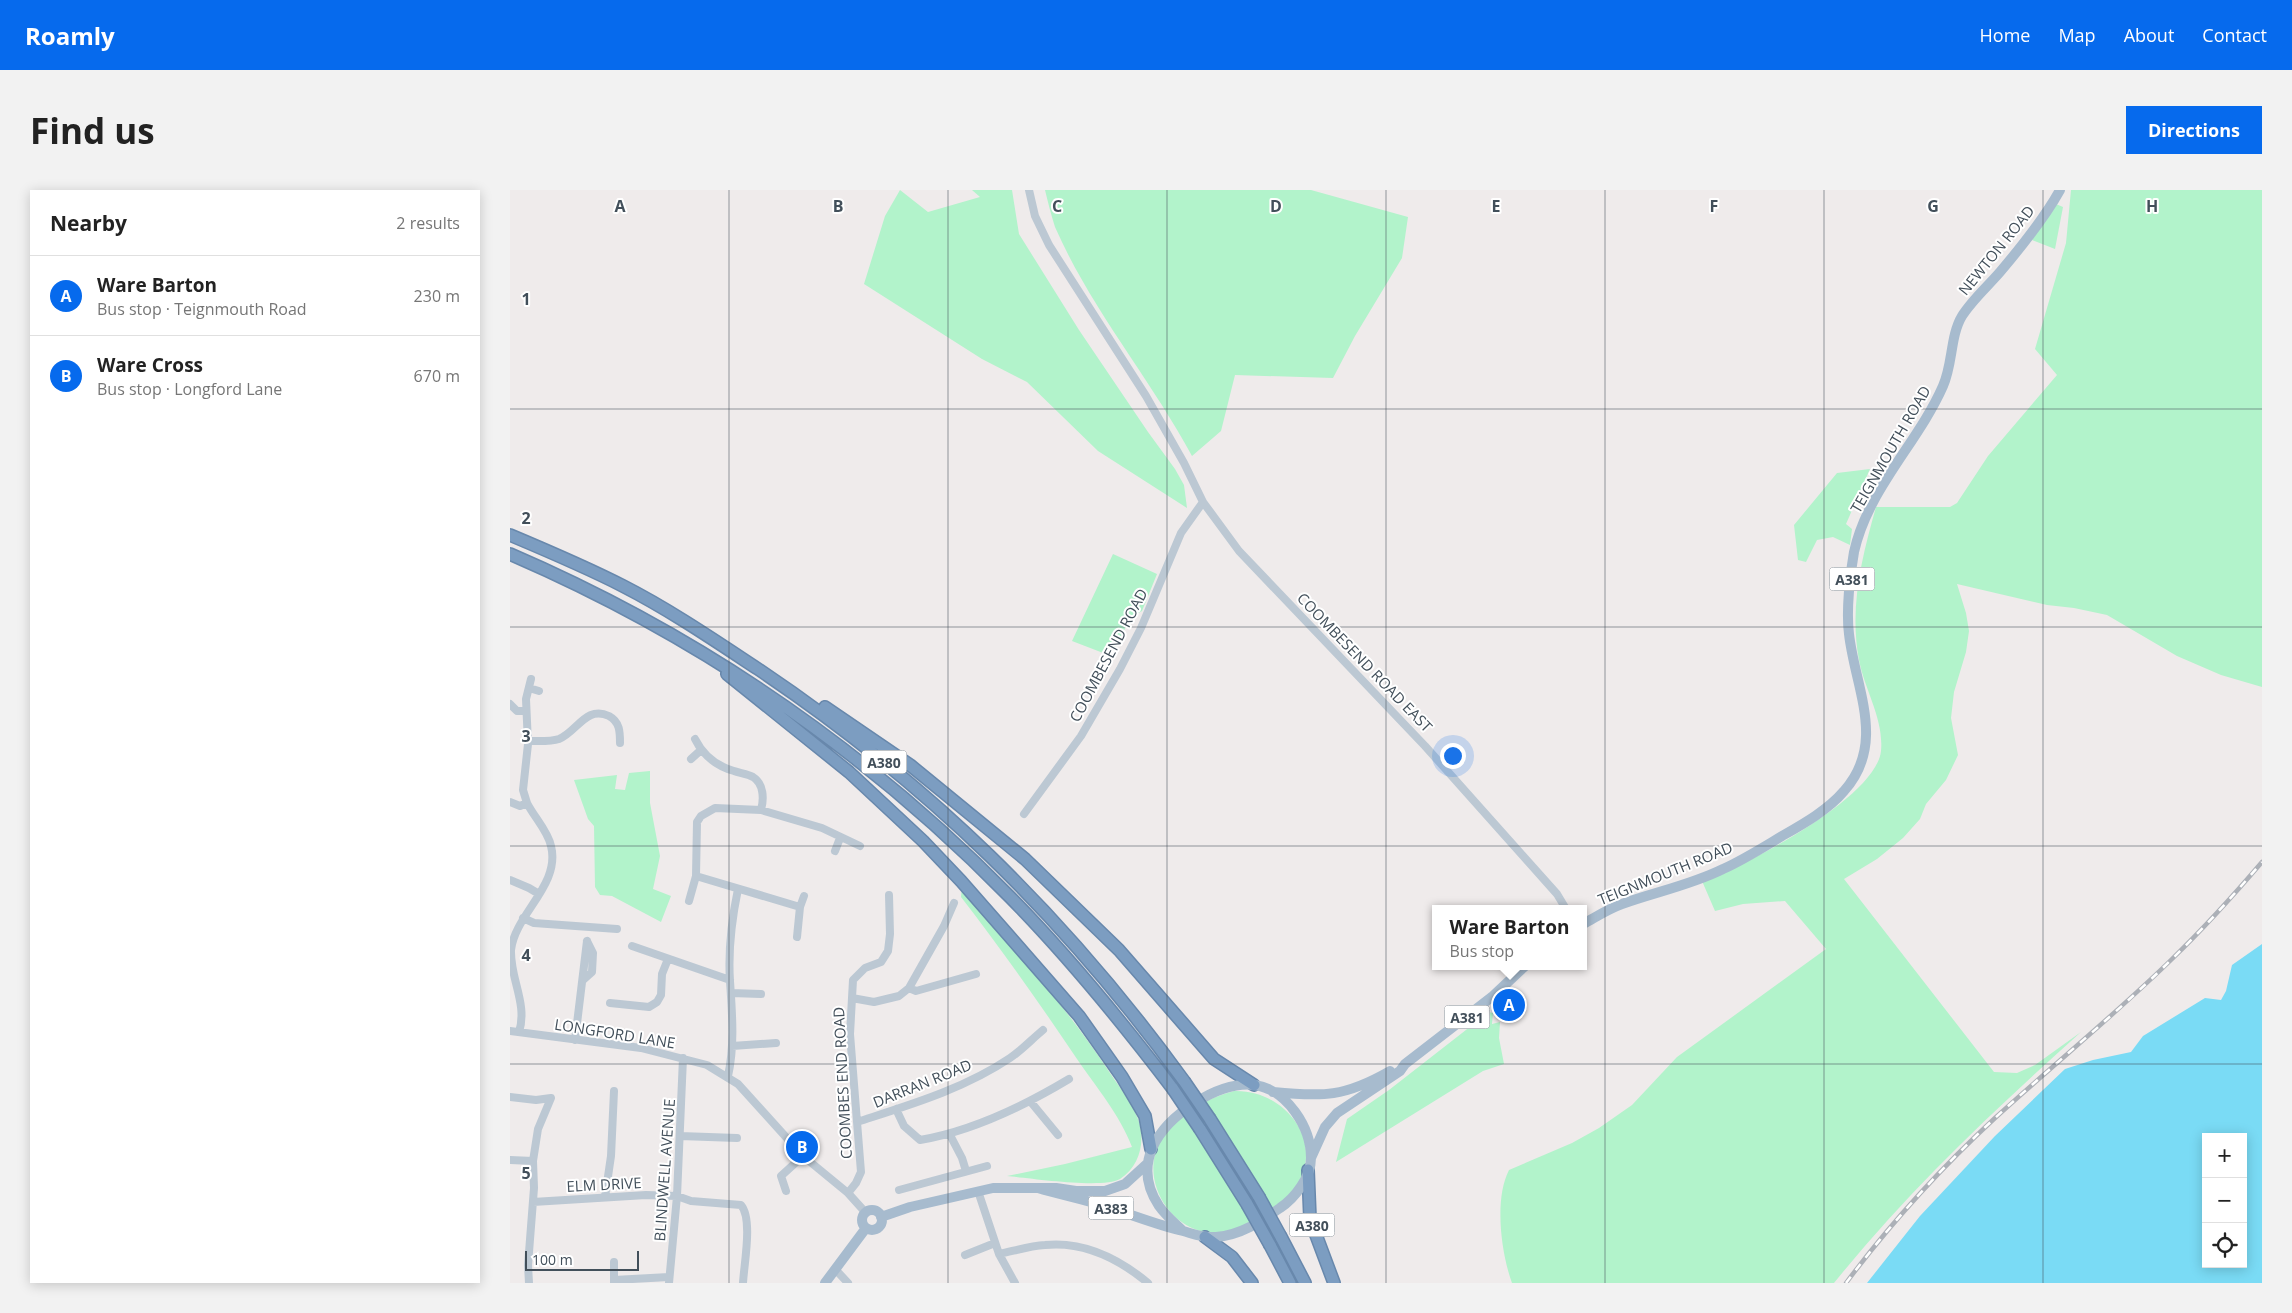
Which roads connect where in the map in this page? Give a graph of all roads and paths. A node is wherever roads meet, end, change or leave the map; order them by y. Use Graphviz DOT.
graph roads {
  1 [pos="1028,190"];
  2 [pos="2060,190"];
  3 [pos="1957,330"];
  4 [pos="1203,502"];
  5 [pos="510,535"];
  6 [pos="510,554"];
  7 [pos="701,651"];
  8 [pos="531,680"];
  9 [pos="529,688"];
  10 [pos="788,689"];
  11 [pos="539,691"];
  12 [pos="510,704"];
  13 [pos="525,711"];
  14 [pos="695,739"];
  15 [pos="528,741"];
  16 [pos="620,743"];
  17 [pos="700,750"];
  18 [pos="691,759"];
  19 [pos="510,802"];
  20 [pos="527,803"];
  21 [pos="761,810"];
  22 [pos="1024,814"];
  23 [pos="840,838"];
  24 [pos="860,846"];
  25 [pos="835,851"];
  26 [pos="696,876"];
  27 [pos="510,880"];
  28 [pos="738,889"];
  29 [pos="539,894"];
  30 [pos="804,896"];
  31 [pos="889,896"];
  32 [pos="688,901"];
  33 [pos="954,903"];
  34 [pos="1564,905"];
  35 [pos="800,907"];
  36 [pos="523,918"];
  37 [pos="1587,922"];
  38 [pos="617,929"];
  39 [pos="797,937"];
  40 [pos="632,946"];
  41 [pos="668,960"];
  42 [pos="1521,970"];
  43 [pos="976,974"];
  44 [pos="583,980"];
  45 [pos="730,980"];
  46 [pos="909,988"];
  47 [pos="731,993"];
  48 [pos="761,994"];
  49 [pos="624,995"];
  50 [pos="852,998"];
  51 [pos="610,1003"];
  52 [pos="623,1005"];
  53 [pos="1043,1030"];
  54 [pos="510,1031"];
  55 [pos="519,1032"];
  56 [pos="575,1040"];
  57 [pos="776,1043"];
  58 [pos="732,1046"];
  59 [pos="683,1058"];
  60 [pos="1405,1064"];
  61 [pos="728,1076"];
  62 [pos="1070,1079"];
  63 [pos="1254,1085"];
  64 [pos="614,1092"];
  65 [pos="1273,1092"];
  66 [pos="510,1097"];
  67 [pos="1030,1101"];
  68 [pos="896,1109"];
  69 [pos="857,1122"];
  70 [pos="950,1135"];
  71 [pos="1058,1135"];
  72 [pos="680,1136"];
  73 [pos="737,1138"];
  74 [pos="1151,1149"];
  75 [pos="804,1156"];
  76 [pos="510,1160"];
  77 [pos="532,1161"];
  78 [pos="1148,1163"];
  79 [pos="1309,1164"];
  80 [pos="987,1166"];
  81 [pos="966,1171"];
  82 [pos="1038,1188"];
  83 [pos="899,1190"];
  84 [pos="786,1191"];
  85 [pos="978,1191"];
  86 [pos="848,1193"];
  87 [pos="677,1196"];
  88 [pos="605,1197"];
  89 [pos="533,1202"];
  90 [pos="866,1213"];
  91 [pos="881,1217"];
  92 [pos="866,1228"];
  93 [pos="1183,1231"];
  94 [pos="1205,1238"];
  95 [pos="994,1243"];
  96 [pos="998,1254"];
  97 [pos="965,1255"];
  98 [pos="614,1262"];
  99 [pos="835,1269"];
  100 [pos="669,1280"];
  101 [pos="614,1282"];
  102 [pos="528,1283"];
  103 [pos="743,1283"];
  104 [pos="825,1283"];
  105 [pos="848,1283"];
  106 [pos="1015,1283"];
  107 [pos="1148,1283"];
  108 [pos="1252,1283"];
  109 [pos="1290,1283"];
  110 [pos="1305,1283"];
  111 [pos="1334,1283"];
  1 -- 4 [label="street, COOMBESEND ROAD EAST"];
  2 -- 3 [label="main road, NEWTON ROAD / A381"];
  3 -- 37 [label="main road, TEIGNMOUTH ROAD / A381"];
  4 -- 22 [label="street, COOMBESEND ROAD"];
  4 -- 34 [label="street, COOMBESEND ROAD EAST"];
  5 -- 10 [label="highway, A380"];
  6 -- 7 [label="highway, A380"];
  7 -- 74 [label="highway, A380"];
  7 -- 109 [label="highway, A380, bridge"];
  8 -- 9 [label="street"];
  9 -- 11 [label="street"];
  9 -- 13 [label="street"];
  10 -- 63 [label="highway, A380"];
  10 -- 110 [label="highway, A380, bridge"];
  12 -- 13 [label="street"];
  13 -- 15 [label="street"];
  14 -- 17 [label="street"];
  15 -- 16 [label="street"];
  15 -- 20 [label="street"];
  17 -- 18 [label="street"];
  17 -- 21 [label="street"];
  19 -- 20 [label="street"];
  20 -- 29 [label="street"];
  21 -- 23 [label="street"];
  21 -- 26 [label="street"];
  23 -- 24 [label="street"];
  23 -- 25 [label="street"];
  26 -- 28 [label="street"];
  26 -- 32 [label="street"];
  27 -- 29 [label="street"];
  28 -- 35 [label="street"];
  28 -- 45 [label="street"];
  29 -- 36 [label="street"];
  30 -- 35 [label="street"];
  31 -- 50 [label="street, COOMBES END ROAD"];
  33 -- 46 [label="street"];
  35 -- 39 [label="street"];
  36 -- 38 [label="street"];
  36 -- 55 [label="street"];
  40 -- 41 [label="street"];
  41 -- 45 [label="street"];
  41 -- 52 [label="street"];
  42 -- 60 [label="main road, A381"];
  43 -- 46 [label="street"];
  44 -- 56 [label="street"];
  45 -- 47 [label="street"];
  46 -- 50 [label="street"];
  47 -- 48 [label="street"];
  47 -- 58 [label="street"];
  49 -- 52 [label="street"];
  50 -- 69 [label="street, COOMBES END ROAD"];
  51 -- 52 [label="street"];
  53 -- 68 [label="street, DARRAN ROAD"];
  54 -- 55 [label="street, LONGFORD LANE"];
  55 -- 56 [label="street, LONGFORD LANE"];
  56 -- 59 [label="street, LONGFORD LANE"];
  57 -- 58 [label="street"];
  58 -- 61 [label="street"];
  59 -- 61 [label="street, LONGFORD LANE"];
  59 -- 72 [label="street, BLINDWELL AVENUE"];
  60 -- 65 [label="main road, A381"];
  60 -- 79 [label="main road, A381"];
  61 -- 75 [label="street, LONGFORD LANE"];
  62 -- 67 [label="street"];
  63 -- 65 [label="main road"];
  63 -- 74 [label="main road"];
  64 -- 88 [label="street"];
  65 -- 79 [label="main road"];
  66 -- 77 [label="street"];
  67 -- 70 [label="street"];
  67 -- 71 [label="street"];
  68 -- 69 [label="street, DARRAN ROAD"];
  68 -- 70 [label="street"];
  69 -- 86 [label="street, COOMBES END ROAD"];
  70 -- 81 [label="street"];
  72 -- 73 [label="street"];
  72 -- 87 [label="street, BLINDWELL AVENUE"];
  74 -- 78 [label="main road"];
  75 -- 84 [label="street"];
  75 -- 86 [label="street, LONGFORD LANE"];
  76 -- 77 [label="street"];
  77 -- 89 [label="street"];
  78 -- 82 [label="main road, A383"];
  78 -- 93 [label="main road"];
  79 -- 94 [label="main road"];
  79 -- 111 [label="highway, A380"];
  80 -- 81 [label="street"];
  81 -- 83 [label="street"];
  82 -- 85 [label="main road, A383"];
  82 -- 93 [label="main road, A383"];
  85 -- 91 [label="main road, A383"];
  85 -- 95 [label="street"];
  86 -- 90 [label="street, LONGFORD LANE"];
  87 -- 88 [label="street, ELM DRIVE"];
  87 -- 100 [label="street, BLINDWELL AVENUE"];
  87 -- 103 [label="street, ELM DRIVE"];
  88 -- 89 [label="street, ELM DRIVE"];
  89 -- 102 [label="street"];
  90 -- 91 [label="main road, A383"];
  90 -- 92 [label="main road"];
  91 -- 92 [label="main road, A383"];
  92 -- 99 [label="main road, A383"];
  93 -- 94 [label="main road"];
  94 -- 108 [label="highway"];
  95 -- 96 [label="street"];
  95 -- 97 [label="street"];
  96 -- 106 [label="street"];
  96 -- 107 [label="street"];
  98 -- 101 [label="street"];
  99 -- 104 [label="main road, A383"];
  99 -- 105 [label="street"];
  100 -- 101 [label="street"];
}
